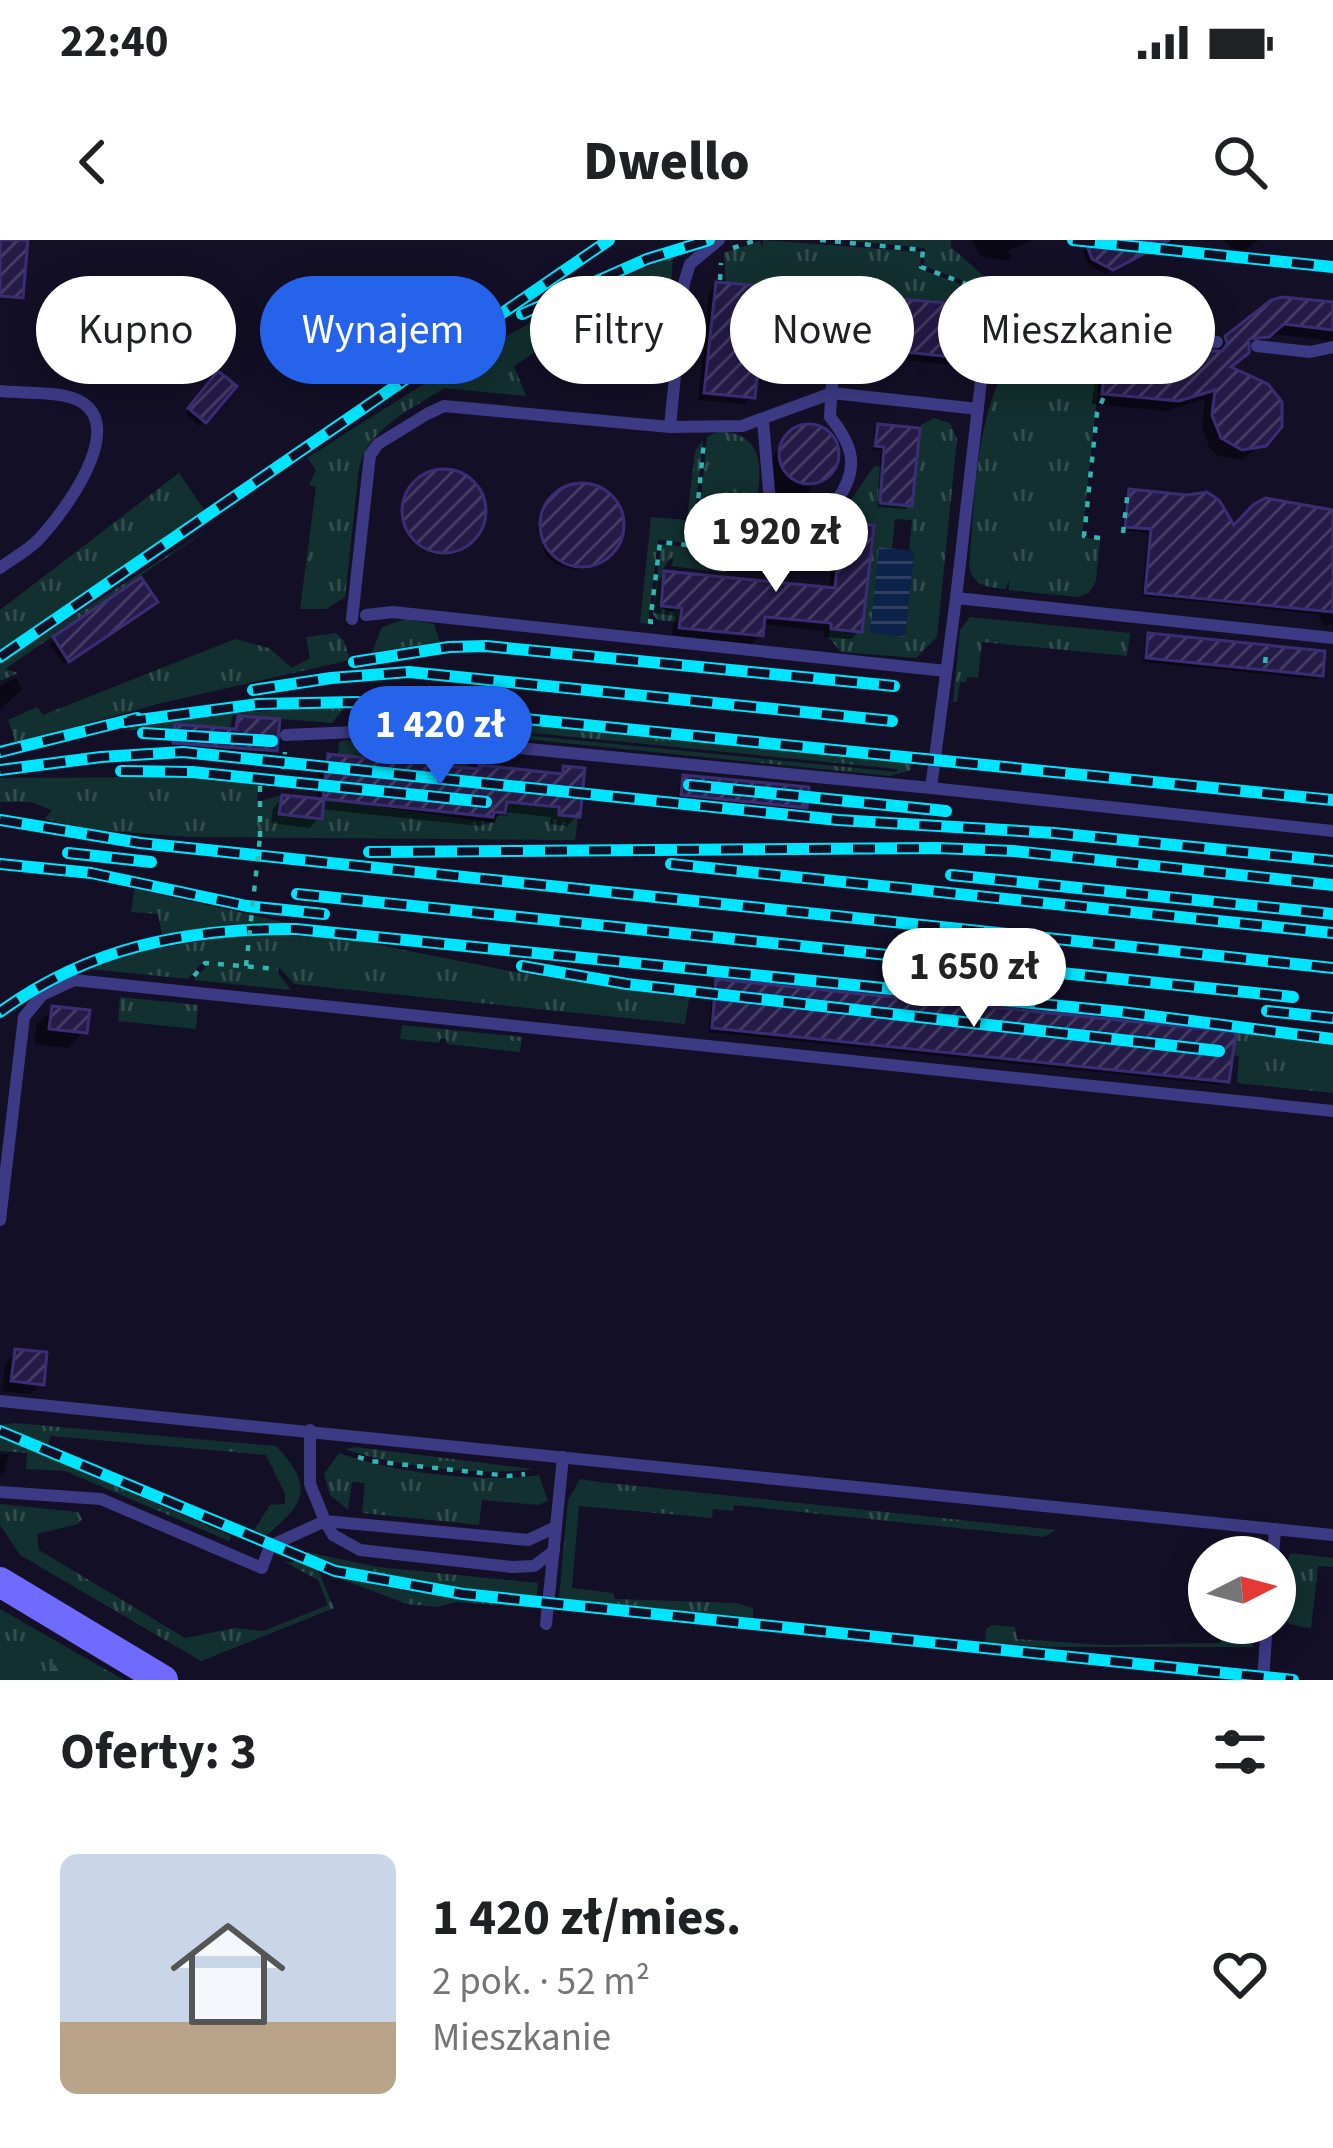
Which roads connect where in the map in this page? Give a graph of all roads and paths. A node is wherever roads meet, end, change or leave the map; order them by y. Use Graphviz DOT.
graph roads {
  1 [pos="719,240"];
  2 [pos="820,240"];
  3 [pos="945,276"];
  4 [pos="1217,342"];
  5 [pos="1257,346"];
  6 [pos="1333,347"];
  7 [pos="822,384"];
  8 [pos="832,386"];
  9 [pos="0,391"];
  10 [pos="1105,394"];
  11 [pos="978,409"];
  12 [pos="763,421"];
  13 [pos="670,427"];
  14 [pos="705,436"];
  15 [pos="1127,490"];
  16 [pos="839,511"];
  17 [pos="1123,532"];
  18 [pos="1100,538"];
  19 [pos="694,546"];
  20 [pos="833,550"];
  21 [pos="828,566"];
  22 [pos="0,568"];
  23 [pos="956,598"];
  24 [pos="664,623"];
  25 [pos="1333,638"];
  26 [pos="1267,643"];
  27 [pos="1265,663"];
  28 [pos="946,671"];
  29 [pos="286,735"];
  30 [pos="931,788"];
  31 [pos="1333,831"];
  32 [pos="246,966"];
  33 [pos="278,969"];
  34 [pos="191,980"];
  35 [pos="1333,1111"];
  36 [pos="0,1220"];
  37 [pos="0,1401"];
  38 [pos="310,1430"];
  39 [pos="356,1456"];
  40 [pos="563,1457"];
  41 [pos="536,1472"];
  42 [pos="0,1492"];
  43 [pos="326,1521"];
  44 [pos="556,1527"];
  45 [pos="1275,1529"];
  46 [pos="1333,1535"];
  47 [pos="1274,1536"];
  48 [pos="554,1551"];
  49 [pos="0,1582"];
  50 [pos="546,1624"];
  51 [pos="1266,1644"];
  52 [pos="163,1680"];
  53 [pos="1263,1680"];
  1 -- 13 [label="lane"];
  2 -- 3 [label="path"];
  4 -- 11 [label="lane"];
  5 -- 6 [label="lane"];
  7 -- 8 [label="path"];
  8 -- 11 [label="lane"];
  8 -- 12 [label="lane"];
  8 -- 12 [label="lane"];
  9 -- 22 [label="lane"];
  10 -- 18 [label="path"];
  11 -- 23 [label="lane"];
  12 -- 13 [label="lane"];
  13 -- 28 [label="lane"];
  14 -- 19 [label="path"];
  15 -- 17 [label="path"];
  16 -- 20 [label="path"];
  19 -- 20 [label="path"];
  19 -- 24 [label="path"];
  20 -- 21 [label="path"];
  23 -- 25 [label="lane"];
  23 -- 28 [label="lane"];
  26 -- 27 [label="path"];
  28 -- 30 [label="lane"];
  29 -- 30 [label="lane"];
  29 -- 32 [label="path, bridge"];
  30 -- 31 [label="lane"];
  32 -- 33 [label="path"];
  32 -- 34 [label="path"];
  35 -- 36 [label="lane"];
  37 -- 38 [label="lane"];
  38 -- 40 [label="lane"];
  38 -- 43 [label="lane"];
  39 -- 41 [label="path"];
  40 -- 44 [label="lane"];
  40 -- 45 [label="lane"];
  42 -- 43 [label="lane"];
  43 -- 44 [label="lane"];
  43 -- 48 [label="lane"];
  44 -- 48 [label="lane"];
  45 -- 46 [label="lane"];
  45 -- 47 [label="lane"];
  48 -- 50 [label="lane"];
  49 -- 52 [label="street"];
  51 -- 53 [label="lane"];
}
